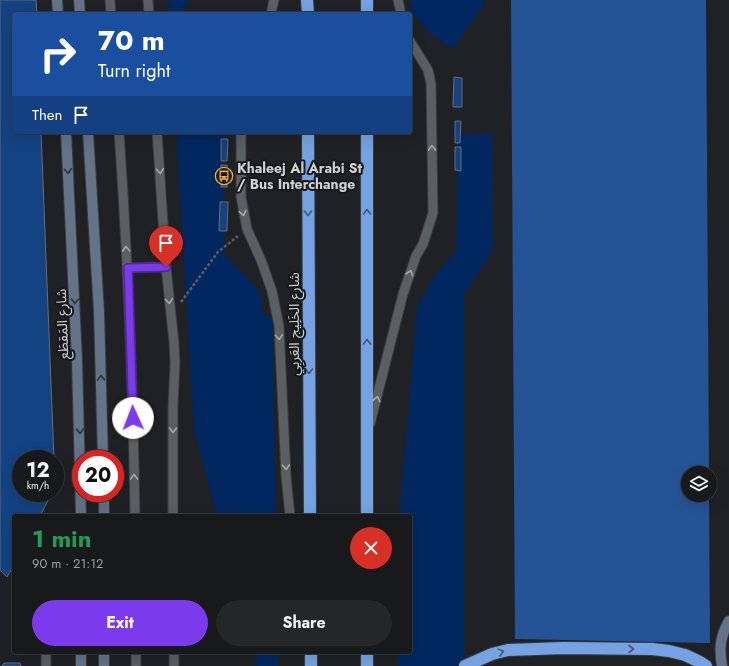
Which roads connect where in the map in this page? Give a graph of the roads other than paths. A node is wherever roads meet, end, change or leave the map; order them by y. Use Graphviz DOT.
graph roads {
  1 [pos="57,0"];
  2 [pos="79,0"];
  3 [pos="110,0"];
  4 [pos="148,0"];
  5 [pos="274,0"];
  6 [pos="307,0"];
  7 [pos="367,0"];
  8 [pos="398,0"];
  9 [pos="58,12"];
  10 [pos="80,12"];
  11 [pos="111,12"];
  12 [pos="149,12"];
  13 [pos="271,12"];
  14 [pos="308,12"];
  15 [pos="367,12"];
  16 [pos="400,12"];
  17 [pos="412,44"];
  18 [pos="66,134"];
  19 [pos="88,134"];
  20 [pos="119,134"];
  21 [pos="157,134"];
  22 [pos="241,134"];
  23 [pos="308,134"];
  24 [pos="367,134"];
  25 [pos="166,267"];
  26 [pos="128,268"];
  27 [pos="367,437"];
  28 [pos="103,450"];
  29 [pos="104,502"];
  30 [pos="81,514"];
  31 [pos="104,514"];
  32 [pos="135,514"];
  33 [pos="173,514"];
  34 [pos="290,514"];
  35 [pos="310,514"];
  36 [pos="367,514"];
  37 [pos="729,621"];
  38 [pos="46,654"];
  39 [pos="81,654"];
  40 [pos="104,654"];
  41 [pos="136,654"];
  42 [pos="174,654"];
  43 [pos="311,654"];
  44 [pos="367,654"];
  45 [pos="46,666"];
  46 [pos="81,666"];
  47 [pos="104,666"];
  48 [pos="136,666"];
  49 [pos="174,666"];
  50 [pos="311,666"];
  51 [pos="367,666"];
  52 [pos="465,666"];
  53 [pos="706,666"];
  54 [pos="722,666"];
  1 -- 9 [label="street"];
  2 -- 10 [label="street"];
  3 -- 11 [label="lane"];
  4 -- 12 [label="lane"];
  5 -- 13 [label="lane"];
  6 -- 14 [label="highway"];
  7 -- 15 [label="highway"];
  8 -- 16 [label="lane"];
  27 -- 17 [label="lane, one-way"];
  18 -- 30 [label="street, شارع المَقطَع, one-way"];
  28 -- 19 [label="street, one-way"];
  26 -- 20 [label="lane, one-way"];
  21 -- 25 [label="lane, one-way"];
  22 -- 34 [label="lane, one-way"];
  23 -- 35 [label="highway, شارع الخَلِيج العَربِي, one-way"];
  27 -- 24 [label="highway, one-way"];
  25 -- 26 [label="lane"];
  25 -- 33 [label="lane, one-way"];
  32 -- 26 [label="lane, one-way"];
  27 -- 36 [label="highway"];
  29 -- 31 [label="street"];
  37 -- 54 [label="street"];
  38 -- 45 [label="lane"];
  39 -- 46 [label="street"];
  40 -- 47 [label="street"];
  41 -- 48 [label="lane"];
  42 -- 49 [label="lane"];
  43 -- 50 [label="highway"];
  44 -- 51 [label="highway"];
  52 -- 53 [label="highway, one-way"];
}
